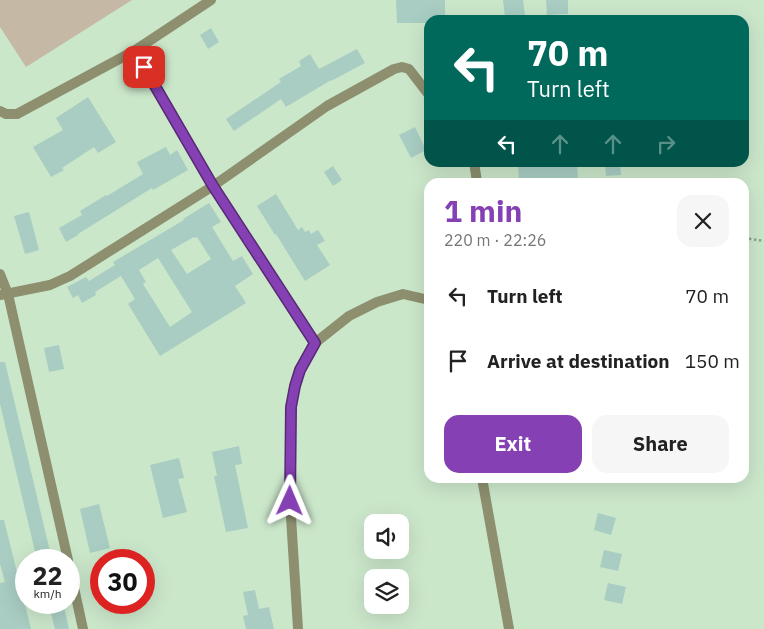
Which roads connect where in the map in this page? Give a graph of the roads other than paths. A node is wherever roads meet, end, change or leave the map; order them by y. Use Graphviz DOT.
graph roads {
  1 [pos="211,0"];
  2 [pos="134,50"];
  3 [pos="424,89"];
  4 [pos="0,111"];
  5 [pos="213,186"];
  6 [pos="0,274"];
  7 [pos="4,294"];
  8 [pos="424,299"];
  9 [pos="315,343"];
  10 [pos="483,483"];
  11 [pos="65,549"];
  12 [pos="80,614"];
  13 [pos="83,629"];
  14 [pos="298,629"];
  15 [pos="509,629"];
  1 -- 2 [label="street"];
  2 -- 4 [label="street"];
  2 -- 5 [label="street"];
  3 -- 5 [label="street"];
  5 -- 7 [label="street"];
  5 -- 9 [label="street"];
  6 -- 7 [label="street"];
  7 -- 11 [label="street"];
  8 -- 9 [label="street"];
  9 -- 14 [label="street"];
  10 -- 15 [label="street"];
  12 -- 13 [label="street"];
}
